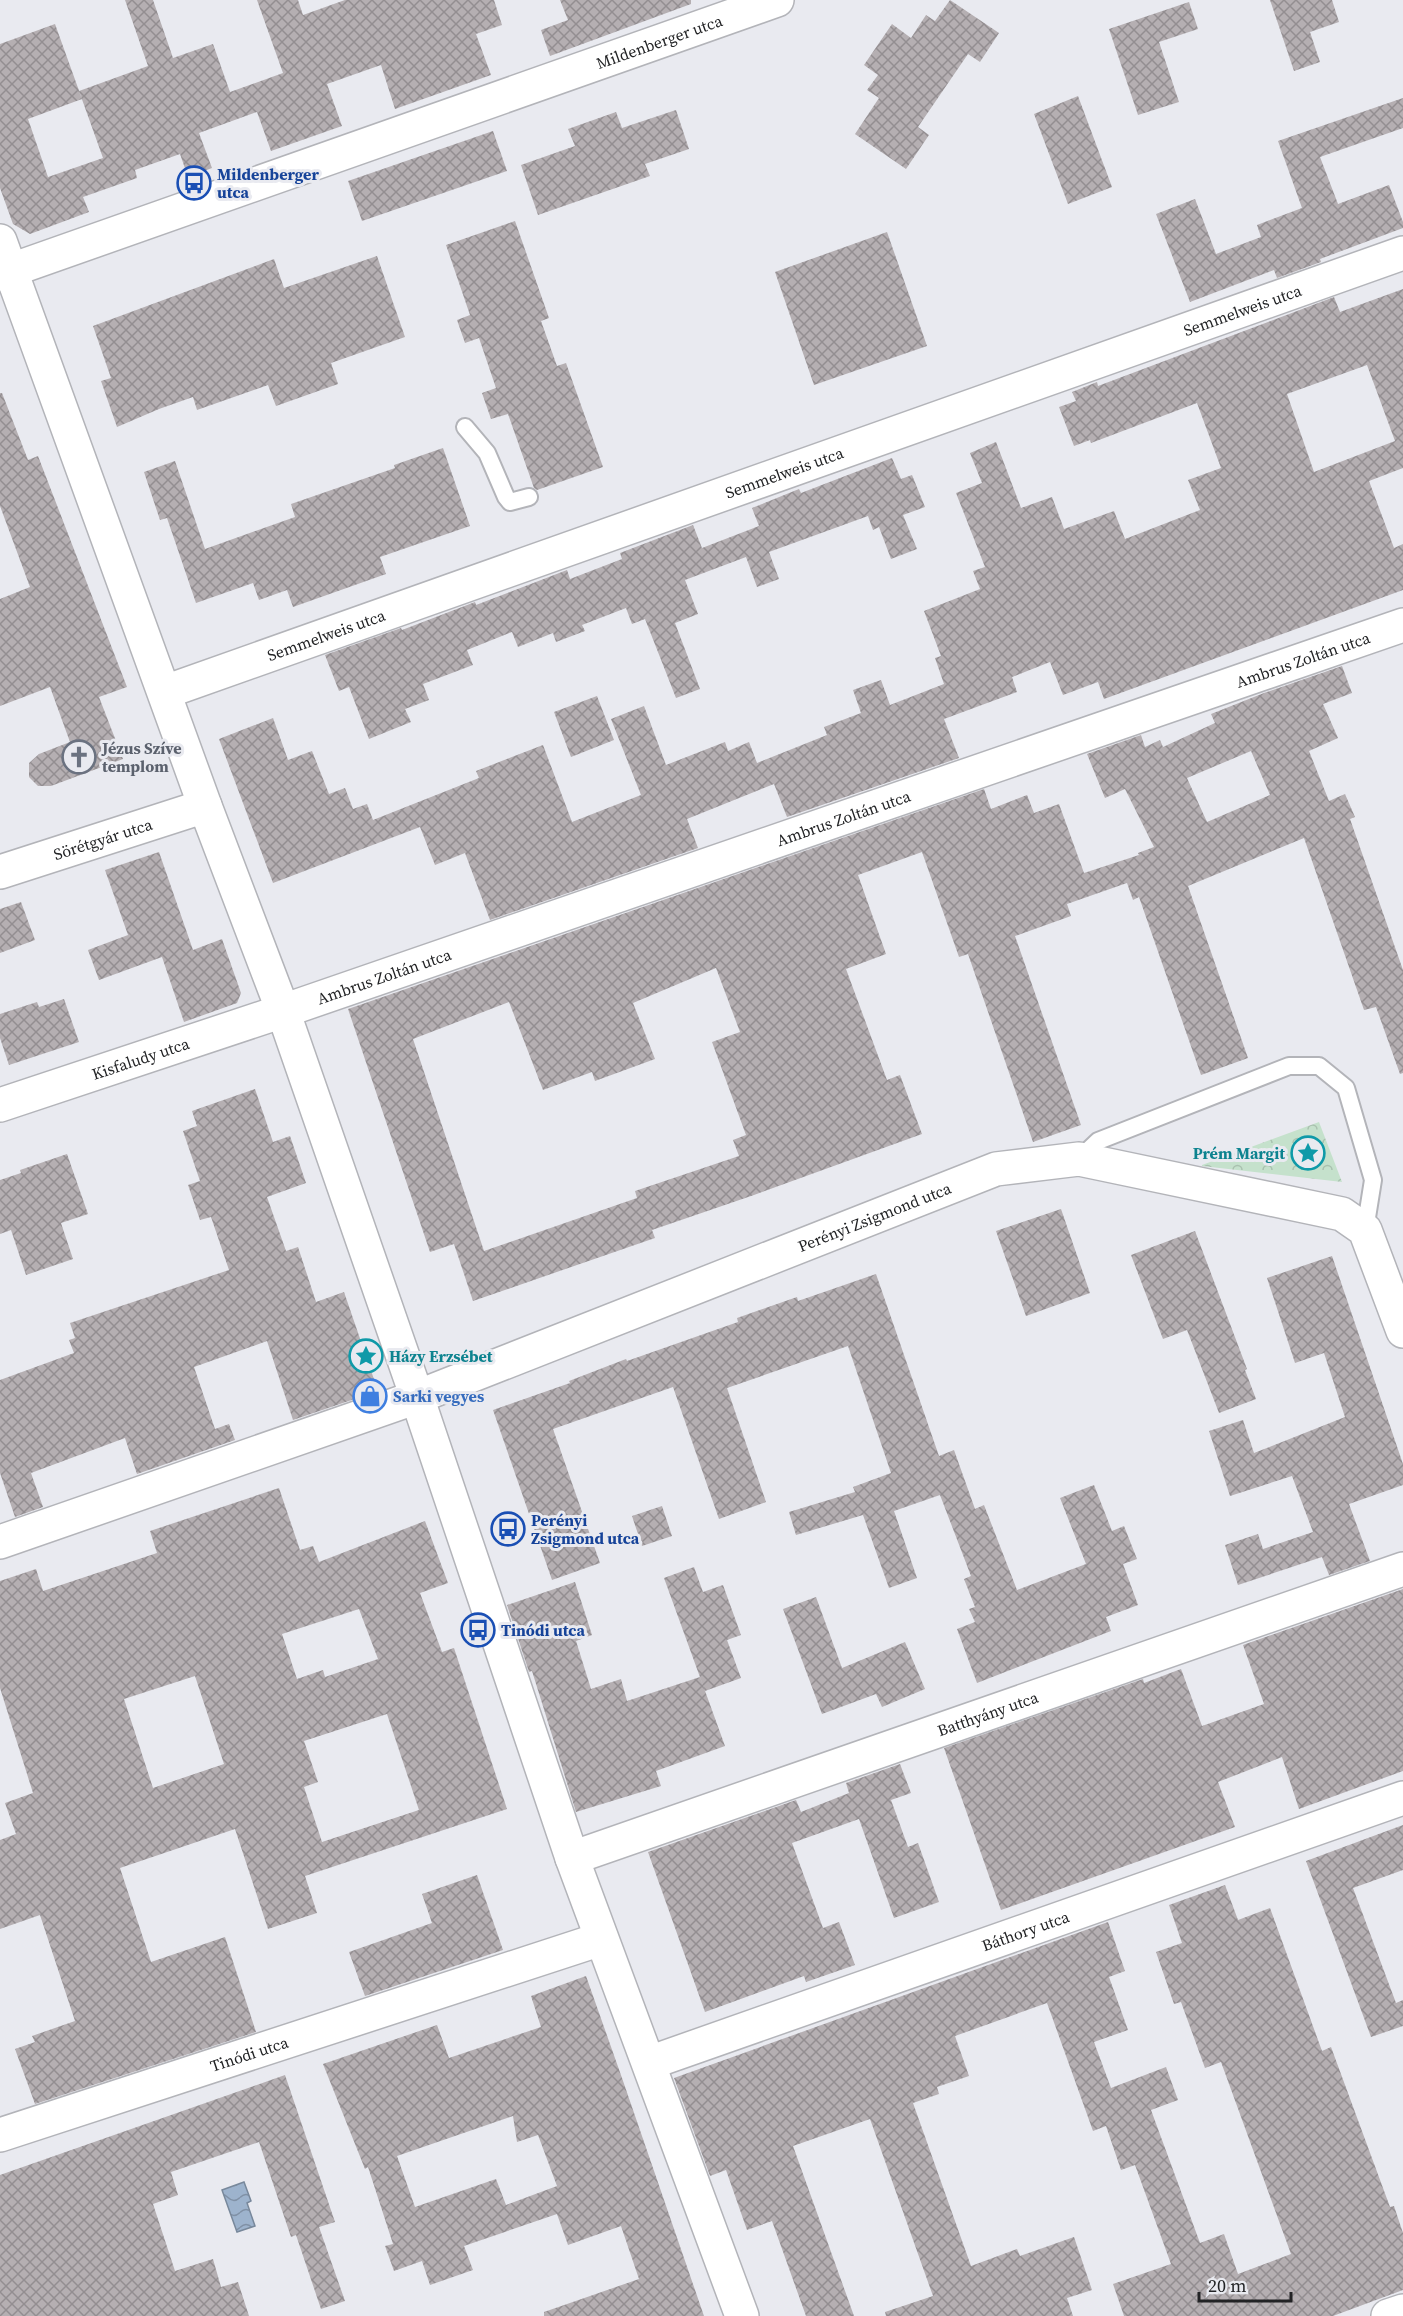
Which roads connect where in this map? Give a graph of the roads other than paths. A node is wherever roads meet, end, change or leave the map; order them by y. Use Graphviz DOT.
graph roads {
  1 [pos="777,0"];
  2 [pos="1403,254"];
  3 [pos="3,262"];
  4 [pos="465,427"];
  5 [pos="529,497"];
  6 [pos="1403,625"];
  7 [pos="165,692"];
  8 [pos="205,806"];
  9 [pos="0,872"];
  10 [pos="283,1011"];
  11 [pos="0,1106"];
  12 [pos="1078,1159"];
  13 [pos="1365,1230"];
  14 [pos="1403,1331"];
  15 [pos="417,1398"];
  16 [pos="0,1542"];
  17 [pos="1403,1569"];
  18 [pos="1403,1798"];
  19 [pos="572,1858"];
  20 [pos="601,1939"];
  21 [pos="649,2063"];
  22 [pos="0,2135"];
  23 [pos="1403,2311"];
  24 [pos="742,2316"];
  25 [pos="1388,2316"];
  1 -- 3 [label="street, Mildenberger utca"];
  2 -- 7 [label="street, Semmelweis utca"];
  3 -- 7 [label="street"];
  4 -- 5 [label="lane"];
  6 -- 10 [label="street, Ambrus Zoltán utca"];
  7 -- 8 [label="street"];
  8 -- 9 [label="street, Sörétgyár utca"];
  8 -- 10 [label="street"];
  10 -- 11 [label="street, Kisfaludy utca"];
  10 -- 15 [label="street"];
  12 -- 13 [label="street, Perényi Zsigmond utca"];
  12 -- 13 [label="lane"];
  12 -- 15 [label="street, Perényi Zsigmond utca"];
  13 -- 14 [label="street"];
  15 -- 16 [label="street, Perényi Zsigmond utca"];
  15 -- 19 [label="street"];
  17 -- 19 [label="street, Batthyány utca"];
  18 -- 21 [label="street, Báthory utca"];
  19 -- 20 [label="street"];
  20 -- 21 [label="street"];
  20 -- 22 [label="street, Tinódi utca"];
  21 -- 24 [label="street"];
  23 -- 25 [label="street"];
}
